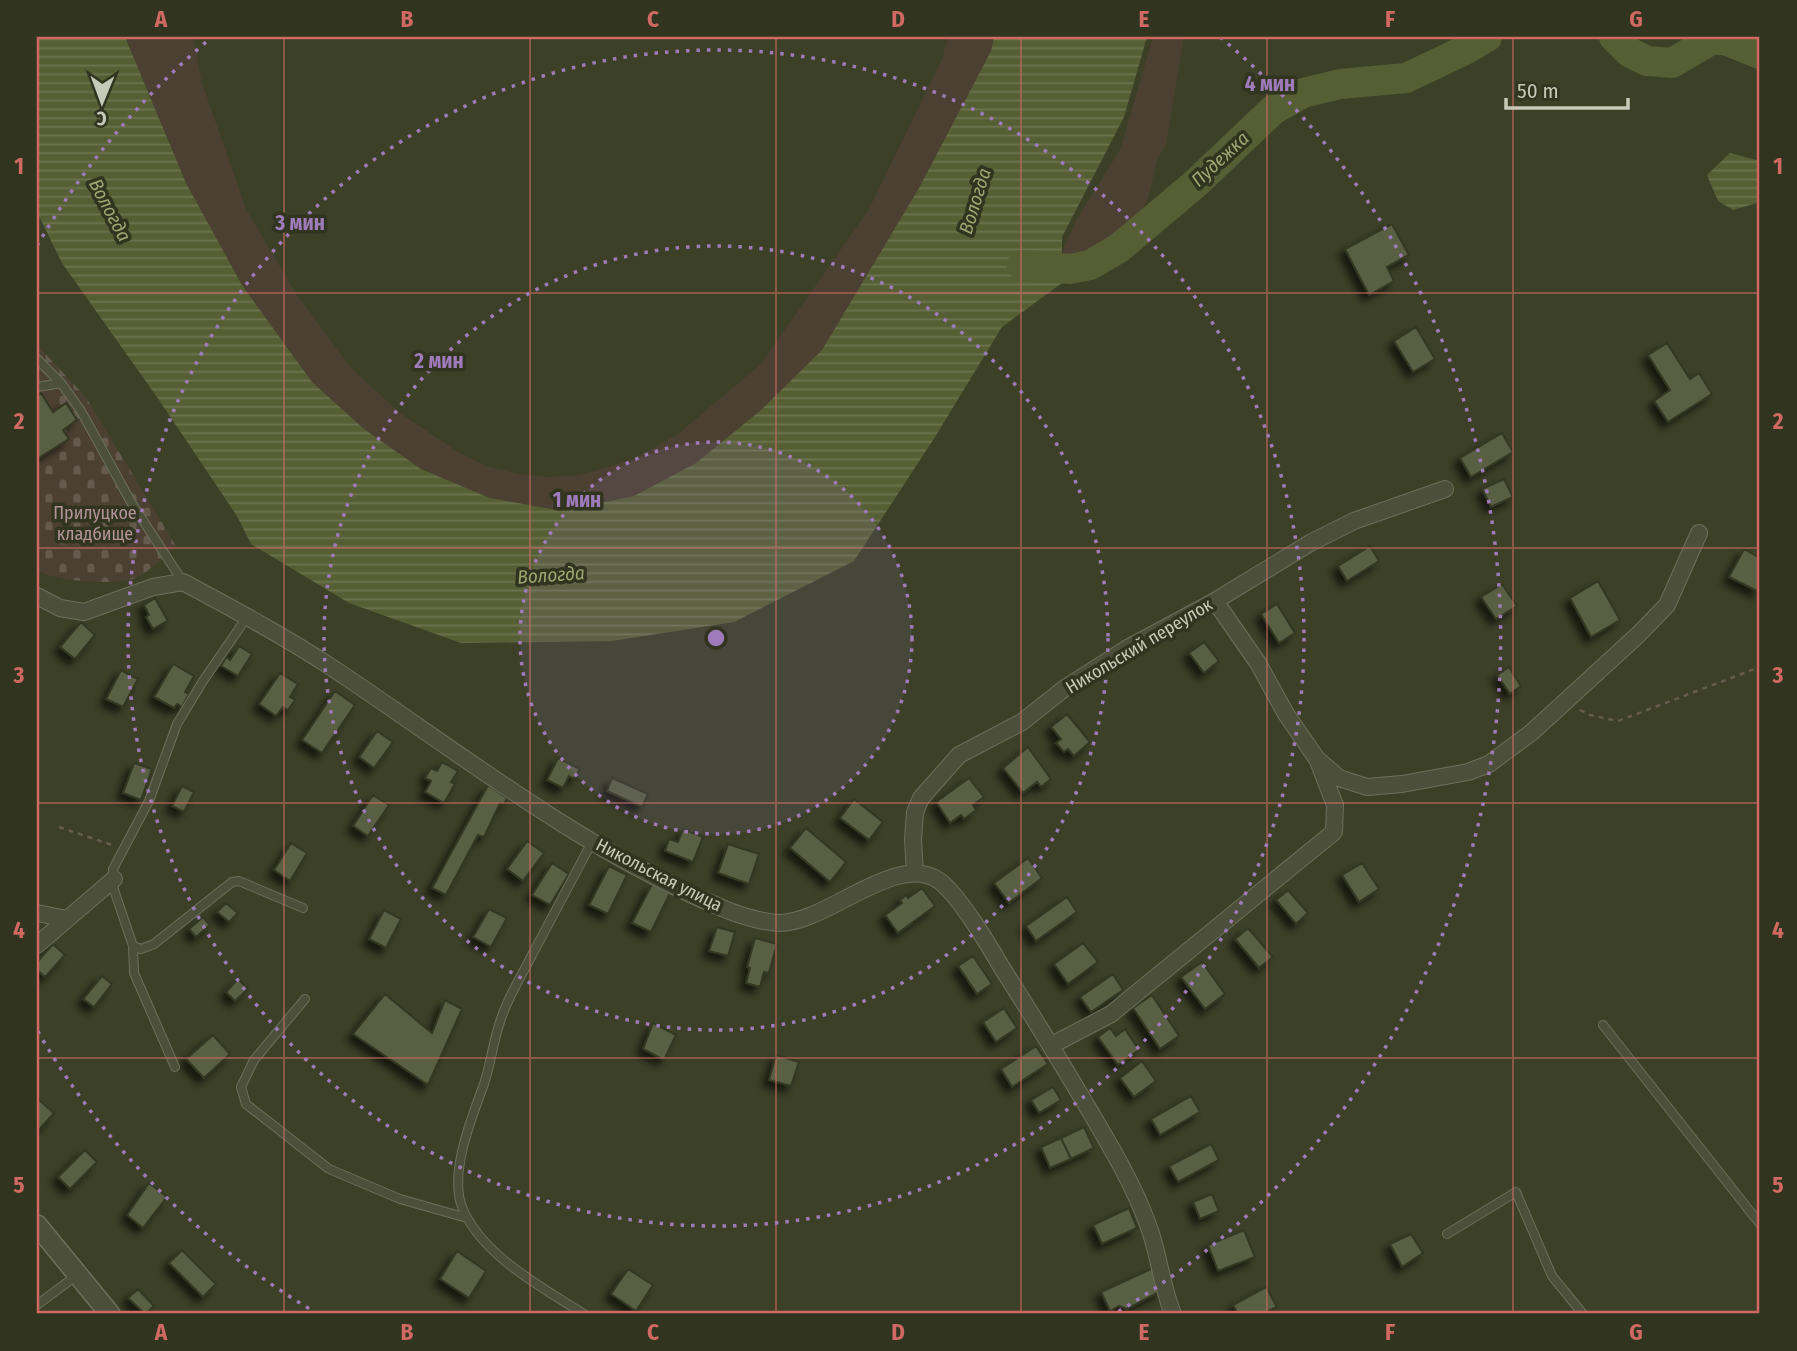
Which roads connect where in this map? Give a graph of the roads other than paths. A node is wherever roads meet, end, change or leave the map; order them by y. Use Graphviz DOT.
graph roads {
  1 [pos="37,359"];
  2 [pos="61,383"];
  3 [pos="37,387"];
  4 [pos="1445,489"];
  5 [pos="1699,533"];
  6 [pos="183,582"];
  7 [pos="37,596"];
  8 [pos="1215,601"];
  9 [pos="247,617"];
  10 [pos="1317,759"];
  11 [pos="592,842"];
  12 [pos="915,873"];
  13 [pos="114,879"];
  14 [pos="303,908"];
  15 [pos="37,913"];
  16 [pos="67,919"];
  17 [pos="37,945"];
  18 [pos="133,946"];
  19 [pos="304,999"];
  20 [pos="1603,1025"];
  21 [pos="1052,1045"];
  22 [pos="175,1067"];
  23 [pos="467,1218"];
  24 [pos="1760,1224"];
  25 [pos="37,1225"];
  26 [pos="1447,1234"];
  27 [pos="77,1275"];
  28 [pos="37,1305"];
  29 [pos="110,1314"];
  30 [pos="584,1314"];
  31 [pos="1173,1314"];
  32 [pos="1583,1314"];
  1 -- 2 [label="lane"];
  2 -- 3 [label="lane"];
  2 -- 6 [label="lane"];
  4 -- 8 [label="street, Никольский переулок"];
  5 -- 10 [label="street"];
  6 -- 7 [label="street"];
  6 -- 9 [label="street, Никольская улица"];
  8 -- 10 [label="street"];
  8 -- 12 [label="street, Никольский переулок"];
  9 -- 11 [label="street, Никольская улица"];
  9 -- 13 [label="lane"];
  10 -- 21 [label="street"];
  11 -- 12 [label="street, Никольская улица"];
  11 -- 23 [label="lane"];
  12 -- 21 [label="street"];
  13 -- 16 [label="street"];
  13 -- 18 [label="lane"];
  14 -- 18 [label="lane"];
  15 -- 16 [label="street"];
  16 -- 17 [label="street"];
  18 -- 22 [label="lane"];
  19 -- 23 [label="lane"];
  20 -- 24 [label="lane"];
  21 -- 31 [label="street"];
  23 -- 30 [label="lane"];
  25 -- 27 [label="street"];
  26 -- 32 [label="lane"];
  27 -- 28 [label="lane"];
  27 -- 29 [label="street"];
}
